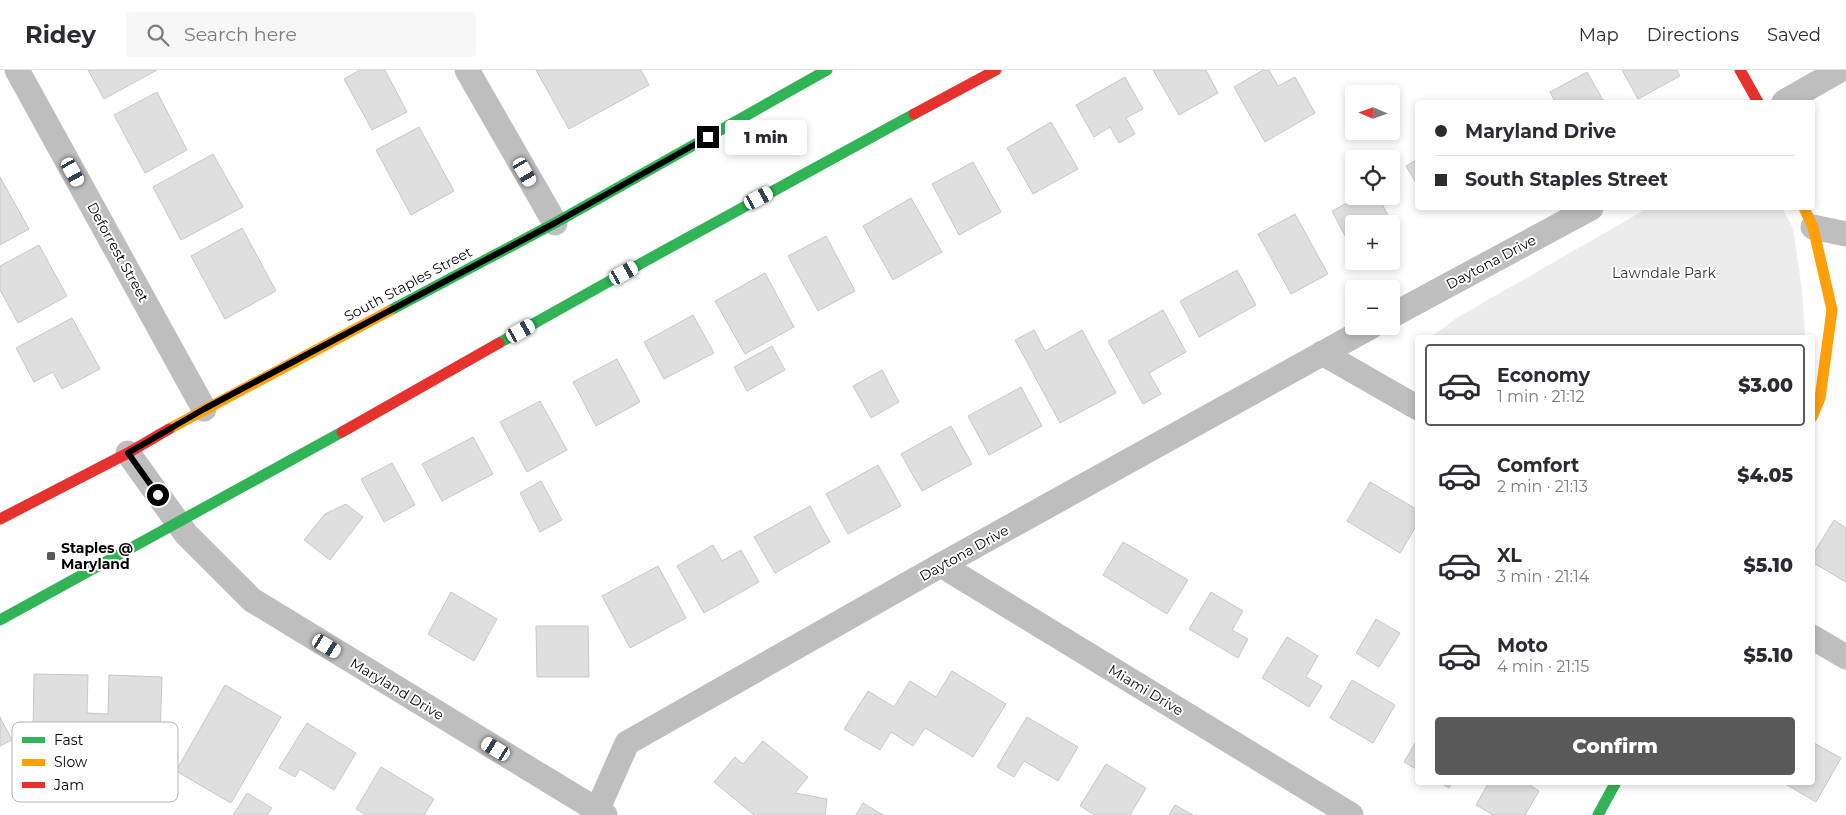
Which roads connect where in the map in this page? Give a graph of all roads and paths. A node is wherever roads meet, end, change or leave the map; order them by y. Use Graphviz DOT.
graph roads {
  1 [pos="17,70"];
  2 [pos="466,70"];
  3 [pos="827,70"];
  4 [pos="996,70"];
  5 [pos="1740,70"];
  6 [pos="1840,70"];
  7 [pos="1757,100"];
  8 [pos="1788,100"];
  9 [pos="1588,210"];
  10 [pos="1809,217"];
  11 [pos="555,223"];
  12 [pos="1846,234"];
  13 [pos="1400,311"];
  14 [pos="1355,335"];
  15 [pos="1322,353"];
  16 [pos="1415,406"];
  17 [pos="204,409"];
  18 [pos="1815,410"];
  19 [pos="128,453"];
  20 [pos="0,519"];
  21 [pos="178,523"];
  22 [pos="941,565"];
  23 [pos="0,620"];
  24 [pos="1815,639"];
  25 [pos="1846,657"];
  26 [pos="1614,785"];
  27 [pos="599,813"];
  28 [pos="1351,815"];
  29 [pos="1598,815"];
  1 -- 17 [label="street, Deforrest Street"];
  2 -- 11 [label="street"];
  3 -- 11 [label="street, South Staples Street"];
  4 -- 21 [label="street"];
  5 -- 7 [label="street"];
  6 -- 8 [label="street"];
  9 -- 13 [label="street, Daytona Drive"];
  10 -- 12 [label="street"];
  10 -- 18 [label="street"];
  11 -- 17 [label="street, South Staples Street"];
  14 -- 15 [label="street, Daytona Drive"];
  15 -- 16 [label="street"];
  15 -- 22 [label="street, Daytona Drive"];
  17 -- 19 [label="street, South Staples Street"];
  19 -- 20 [label="street, South Staples Street"];
  19 -- 21 [label="street, Maryland Drive"];
  21 -- 23 [label="street"];
  21 -- 27 [label="street, Maryland Drive"];
  22 -- 27 [label="street, Daytona Drive"];
  22 -- 28 [label="street, Miami Drive"];
  24 -- 25 [label="street"];
  26 -- 29 [label="street"];
}
